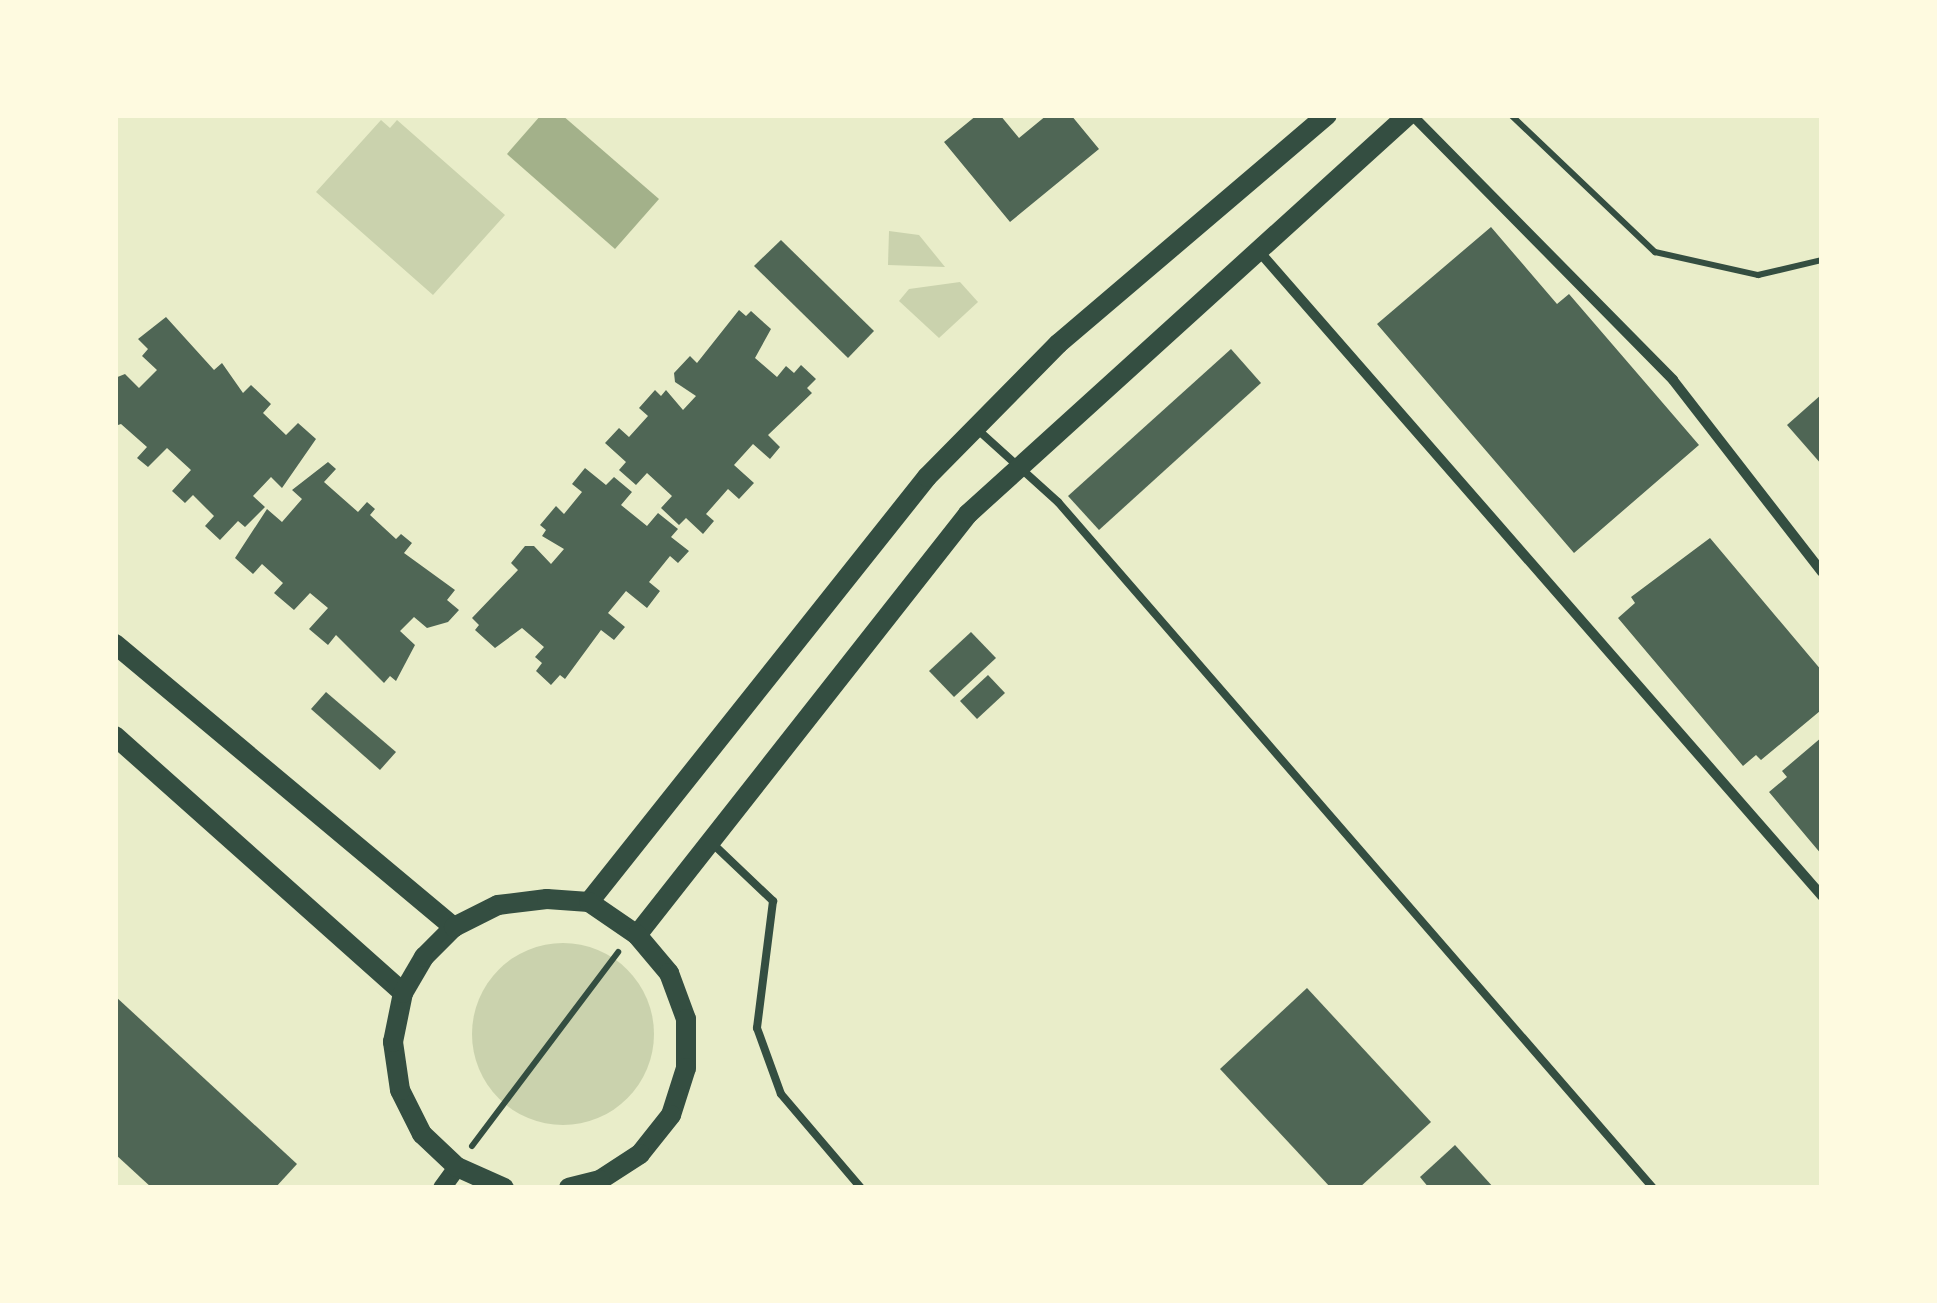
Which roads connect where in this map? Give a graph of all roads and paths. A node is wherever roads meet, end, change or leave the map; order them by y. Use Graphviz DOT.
graph roads {
  1 [pos="1327,115"];
  2 [pos="1410,115"];
  3 [pos="1511,115"];
  4 [pos="1256,248"];
  5 [pos="1822,260"];
  6 [pos="976,428"];
  7 [pos="1016,468"];
  8 [pos="1822,572"];
  9 [pos="115,644"];
  10 [pos="115,736"];
  11 [pos="713,844"];
  12 [pos="1822,896"];
  13 [pos="590,902"];
  14 [pos="454,927"];
  15 [pos="638,935"];
  16 [pos="403,993"];
  17 [pos="458,1167"];
  18 [pos="442,1188"];
  19 [pos="504,1188"];
  20 [pos="570,1188"];
  21 [pos="861,1188"];
  22 [pos="1652,1188"];
  1 -- 6 [label="main road"];
  2 -- 4 [label="main road"];
  2 -- 8 [label="street"];
  3 -- 5 [label="path"];
  4 -- 7 [label="main road"];
  4 -- 12 [label="street"];
  6 -- 7 [label="lane"];
  6 -- 13 [label="main road"];
  7 -- 11 [label="main road"];
  7 -- 22 [label="lane"];
  9 -- 14 [label="main road"];
  10 -- 16 [label="main road"];
  11 -- 15 [label="main road"];
  11 -- 21 [label="lane"];
  13 -- 14 [label="main road"];
  13 -- 15 [label="main road"];
  14 -- 16 [label="main road"];
  15 -- 17 [label="path"];
  15 -- 20 [label="main road"];
  16 -- 17 [label="main road"];
  17 -- 18 [label="street"];
  17 -- 19 [label="main road"];
}
